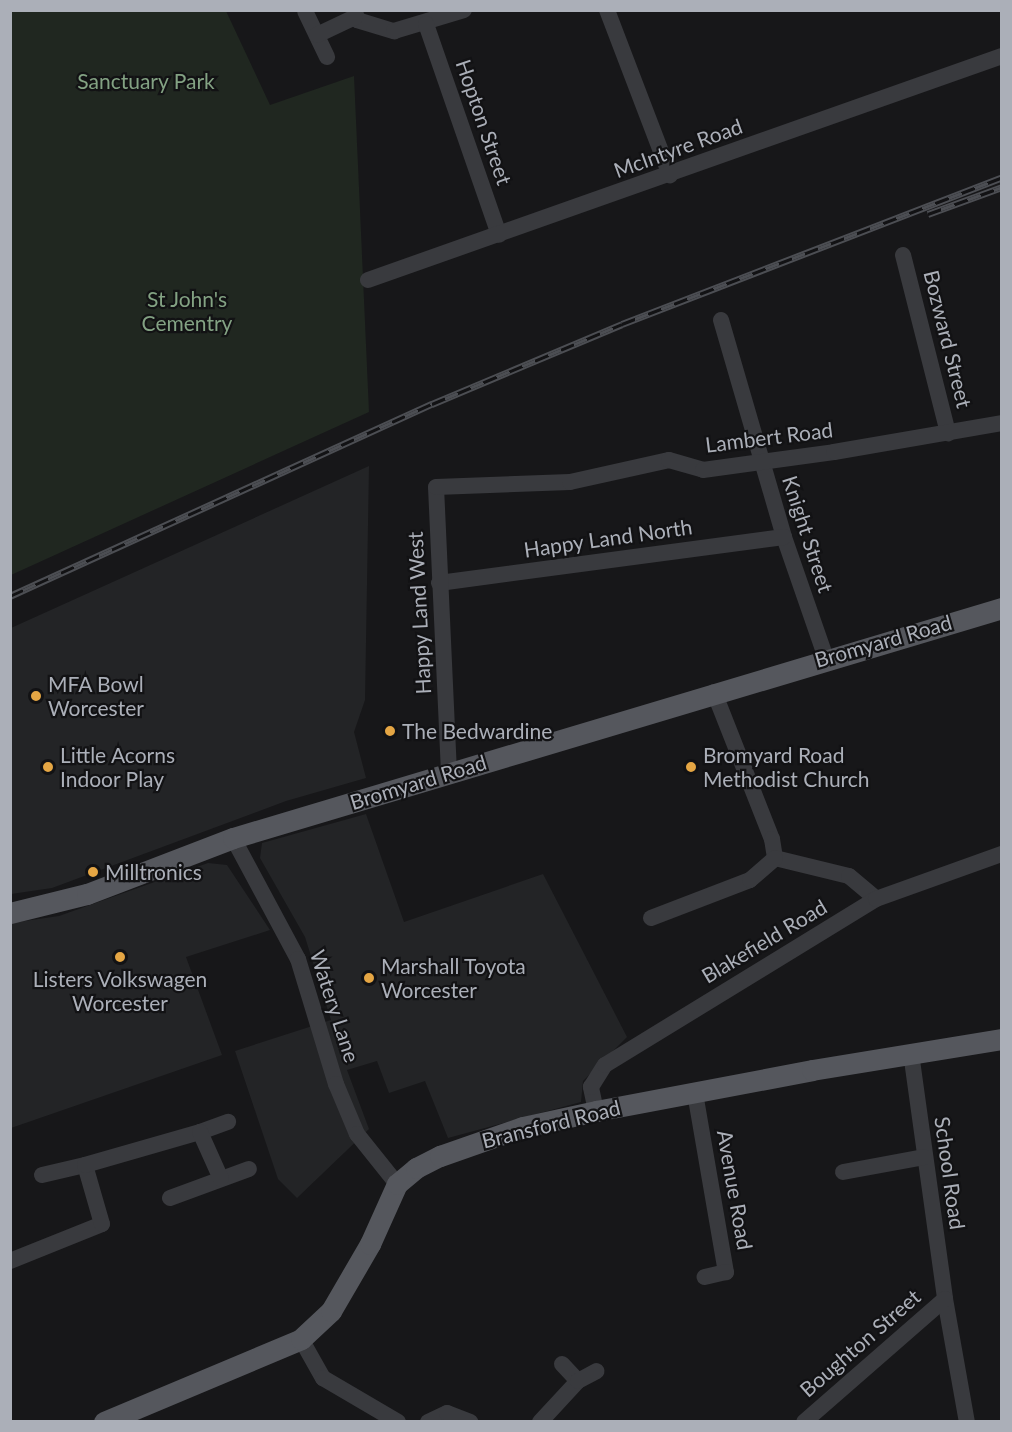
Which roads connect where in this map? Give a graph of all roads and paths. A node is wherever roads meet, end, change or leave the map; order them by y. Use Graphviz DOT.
graph roads {
  1 [pos="464,10"];
  2 [pos="607,10"];
  3 [pos="305,11"];
  4 [pos="355,14"];
  5 [pos="426,24"];
  6 [pos="317,35"];
  7 [pos="1002,56"];
  8 [pos="327,57"];
  9 [pos="670,175"];
  10 [pos="499,235"];
  11 [pos="903,255"];
  12 [pos="368,280"];
  13 [pos="721,320"];
  14 [pos="1002,423"];
  15 [pos="948,434"];
  16 [pos="762,462"];
  17 [pos="436,487"];
  18 [pos="784,537"];
  19 [pos="439,583"];
  20 [pos="1002,608"];
  21 [pos="826,658"];
  22 [pos="714,692"];
  23 [pos="449,773"];
  24 [pos="233,838"];
  25 [pos="1002,854"];
  26 [pos="775,858"];
  27 [pos="876,898"];
  28 [pos="10,914"];
  29 [pos="651,918"];
  30 [pos="1002,1039"];
  31 [pos="911,1053"];
  32 [pos="696,1093"];
  33 [pos="597,1111"];
  34 [pos="228,1122"];
  35 [pos="200,1132"];
  36 [pos="924,1157"];
  37 [pos="85,1165"];
  38 [pos="249,1169"];
  39 [pos="843,1172"];
  40 [pos="42,1175"];
  41 [pos="220,1179"];
  42 [pos="397,1184"];
  43 [pos="170,1198"];
  44 [pos="10,1261"];
  45 [pos="705,1277"];
  46 [pos="945,1299"];
  47 [pos="301,1339"];
  48 [pos="562,1364"];
  49 [pos="597,1371"];
  50 [pos="578,1381"];
  51 [pos="104,1422"];
  52 [pos="398,1422"];
  53 [pos="428,1422"];
  54 [pos="470,1422"];
  55 [pos="540,1422"];
  56 [pos="804,1422"];
  57 [pos="967,1422"];
  1 -- 5 [label="street"];
  2 -- 9 [label="street"];
  3 -- 6 [label="street"];
  4 -- 5 [label="street"];
  4 -- 6 [label="street"];
  5 -- 10 [label="street, Hopton Street"];
  6 -- 8 [label="street"];
  7 -- 9 [label="street, McIntyre Road"];
  9 -- 10 [label="street, McIntyre Road"];
  10 -- 12 [label="street, McIntyre Road"];
  11 -- 15 [label="street, Bozward Street"];
  13 -- 16 [label="street, Knight Street"];
  14 -- 15 [label="street, Lambert Road"];
  15 -- 16 [label="street, Lambert Road"];
  16 -- 17 [label="street, Lambert Road"];
  16 -- 18 [label="street, Knight Street"];
  17 -- 19 [label="street, Happy Land West"];
  18 -- 19 [label="street, Happy Land North"];
  18 -- 21 [label="street, Knight Street"];
  19 -- 23 [label="street, Happy Land West"];
  20 -- 21 [label="main road, Bromyard Road"];
  21 -- 22 [label="main road, Bromyard Road"];
  22 -- 23 [label="main road, Bromyard Road"];
  22 -- 26 [label="street"];
  23 -- 24 [label="main road, Bromyard Road"];
  24 -- 28 [label="main road, Bromyard Road"];
  24 -- 42 [label="street, Watery Lane"];
  25 -- 27 [label="street, Blakefield Road"];
  26 -- 27 [label="street"];
  26 -- 29 [label="street"];
  27 -- 33 [label="street, Blakefield Road"];
  30 -- 31 [label="main road, Bransford Road"];
  31 -- 32 [label="main road, Bransford Road"];
  31 -- 36 [label="street, School Road"];
  32 -- 33 [label="main road, Bransford Road"];
  32 -- 45 [label="street, Avenue Road"];
  33 -- 42 [label="main road, Bransford Road"];
  34 -- 35 [label="street"];
  35 -- 37 [label="street"];
  35 -- 41 [label="street"];
  36 -- 39 [label="street"];
  36 -- 46 [label="street, School Road"];
  37 -- 40 [label="street"];
  37 -- 44 [label="street"];
  38 -- 41 [label="street"];
  41 -- 43 [label="street"];
  42 -- 47 [label="main road, Bransford Road"];
  46 -- 56 [label="street, Boughton Street"];
  46 -- 57 [label="street, School Road"];
  47 -- 51 [label="main road, Bransford Road"];
  47 -- 52 [label="street"];
  48 -- 50 [label="street"];
  49 -- 50 [label="street"];
  50 -- 55 [label="street"];
  53 -- 54 [label="street"];
}
